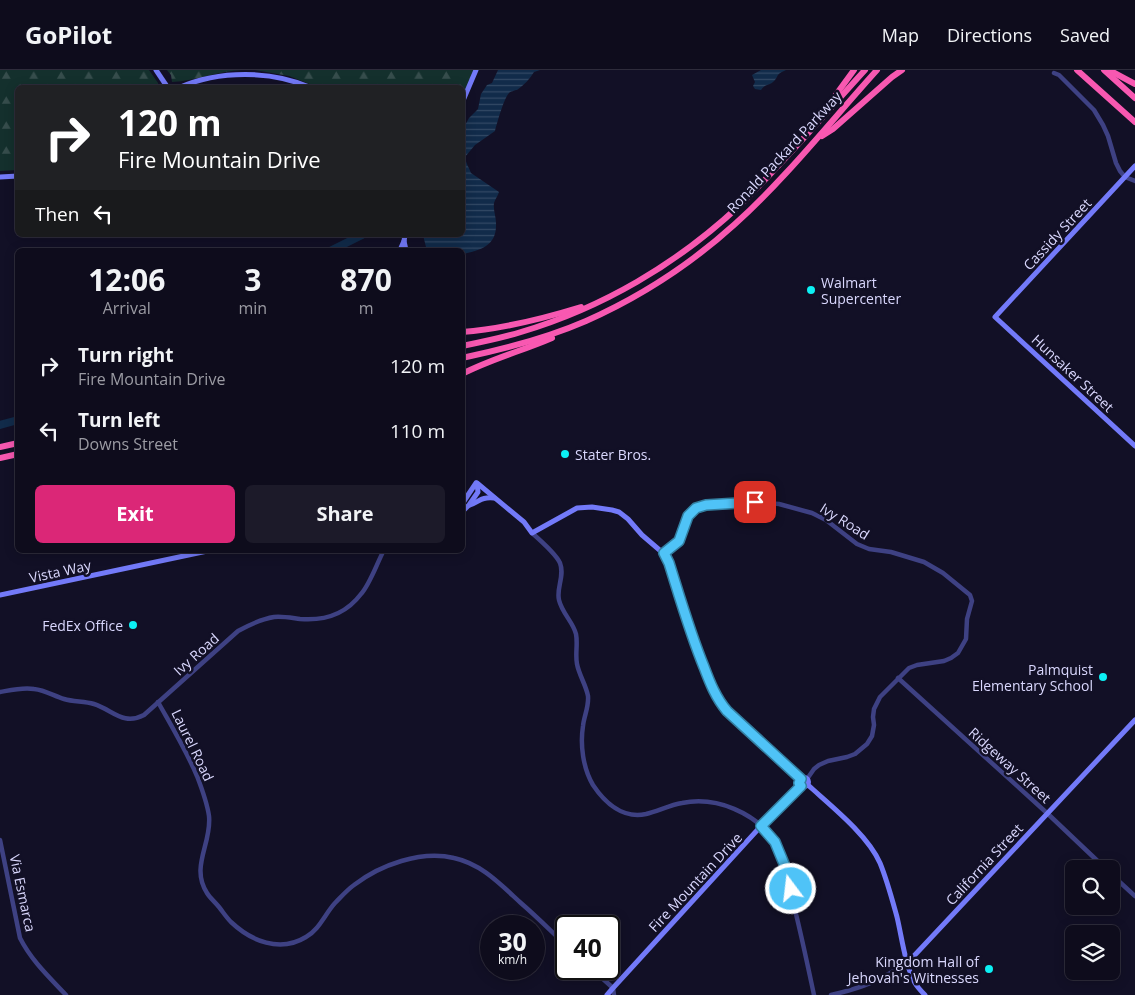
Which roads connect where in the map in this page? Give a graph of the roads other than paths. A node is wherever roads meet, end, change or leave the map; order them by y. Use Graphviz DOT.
graph roads {
  1 [pos="156,70"];
  2 [pos="476,70"];
  3 [pos="854,70"];
  4 [pos="865,70"];
  5 [pos="877,70"];
  6 [pos="902,70"];
  7 [pos="1070,70"];
  8 [pos="1077,70"];
  9 [pos="1104,70"];
  10 [pos="1109,70"];
  11 [pos="1054,73"];
  12 [pos="1088,80"];
  13 [pos="1135,84"];
  14 [pos="166,85"];
  15 [pos="184,85"];
  16 [pos="306,85"];
  17 [pos="465,96"];
  18 [pos="1135,98"];
  19 [pos="1135,122"];
  20 [pos="812,127"];
  21 [pos="817,139"];
  22 [pos="1135,166"];
  23 [pos="15,176"];
  24 [pos="0,177"];
  25 [pos="1125,177"];
  26 [pos="1135,181"];
  27 [pos="608,298"];
  28 [pos="995,317"];
  29 [pos="586,321"];
  30 [pos="465,332"];
  31 [pos="465,346"];
  32 [pos="465,357"];
  33 [pos="465,372"];
  34 [pos="15,444"];
  35 [pos="0,446"];
  36 [pos="1135,446"];
  37 [pos="15,455"];
  38 [pos="0,458"];
  39 [pos="477,483"];
  40 [pos="494,498"];
  41 [pos="465,500"];
  42 [pos="469,505"];
  43 [pos="465,509"];
  44 [pos="532,533"];
  45 [pos="198,553"];
  46 [pos="383,553"];
  47 [pos="664,553"];
  48 [pos="0,595"];
  49 [pos="898,678"];
  50 [pos="0,692"];
  51 [pos="158,702"];
  52 [pos="1135,720"];
  53 [pos="805,781"];
  54 [pos="1048,814"];
  55 [pos="761,826"];
  56 [pos="0,840"];
  57 [pos="1097,860"];
  58 [pos="1120,882"];
  59 [pos="1135,896"];
  60 [pos="555,935"];
  61 [pos="907,962"];
  62 [pos="604,980"];
  63 [pos="613,988"];
  64 [pos="66,995"];
  65 [pos="607,995"];
  66 [pos="614,995"];
  67 [pos="814,995"];
  68 [pos="831,995"];
  69 [pos="925,995"];
  1 -- 14 [label="main road"];
  2 -- 17 [label="main road"];
  3 -- 20 [label="highway"];
  4 -- 20 [label="highway, Ronald Packard Parkway"];
  5 -- 21 [label="highway, Ronald Packard Parkway"];
  6 -- 21 [label="highway"];
  7 -- 12 [label="highway"];
  8 -- 12 [label="highway"];
  9 -- 18 [label="highway"];
  10 -- 13 [label="highway"];
  11 -- 25 [label="street"];
  12 -- 19 [label="highway"];
  15 -- 16 [label="main road"];
  20 -- 27 [label="highway, Ronald Packard Parkway"];
  21 -- 29 [label="highway, Ronald Packard Parkway"];
  22 -- 25 [label="main road, Cassidy Street"];
  23 -- 24 [label="main road"];
  25 -- 26 [label="street"];
  25 -- 28 [label="main road, Cassidy Street"];
  27 -- 30 [label="highway"];
  27 -- 31 [label="highway, Ronald Packard Parkway"];
  28 -- 36 [label="main road, Hunsaker Street"];
  29 -- 32 [label="highway, Ronald Packard Parkway"];
  29 -- 33 [label="highway"];
  34 -- 35 [label="highway"];
  37 -- 38 [label="highway"];
  39 -- 40 [label="main road"];
  39 -- 41 [label="main road"];
  39 -- 42 [label="main road"];
  40 -- 42 [label="main road"];
  40 -- 44 [label="main road"];
  42 -- 43 [label="main road"];
  44 -- 47 [label="main road"];
  44 -- 55 [label="street"];
  45 -- 48 [label="main road, Vista Way"];
  46 -- 51 [label="street, Ivy Road"];
  47 -- 49 [label="street, Ivy Road"];
  47 -- 53 [label="main road"];
  49 -- 53 [label="street"];
  49 -- 54 [label="street, Ridgeway Street"];
  50 -- 51 [label="street, Ivy Road"];
  51 -- 60 [label="street, Laurel Road"];
  52 -- 54 [label="main road, California Street"];
  53 -- 55 [label="main road, Fire Mountain Drive"];
  53 -- 61 [label="main road"];
  54 -- 57 [label="street, Ridgeway Street"];
  54 -- 61 [label="main road, California Street"];
  55 -- 63 [label="main road, Fire Mountain Drive"];
  55 -- 67 [label="street"];
  56 -- 64 [label="street, Via Esmarca"];
  58 -- 59 [label="street"];
  61 -- 68 [label="street, California Street"];
  61 -- 69 [label="main road"];
  62 -- 63 [label="street"];
  63 -- 65 [label="main road, Fire Mountain Drive"];
  63 -- 66 [label="street"];
}
